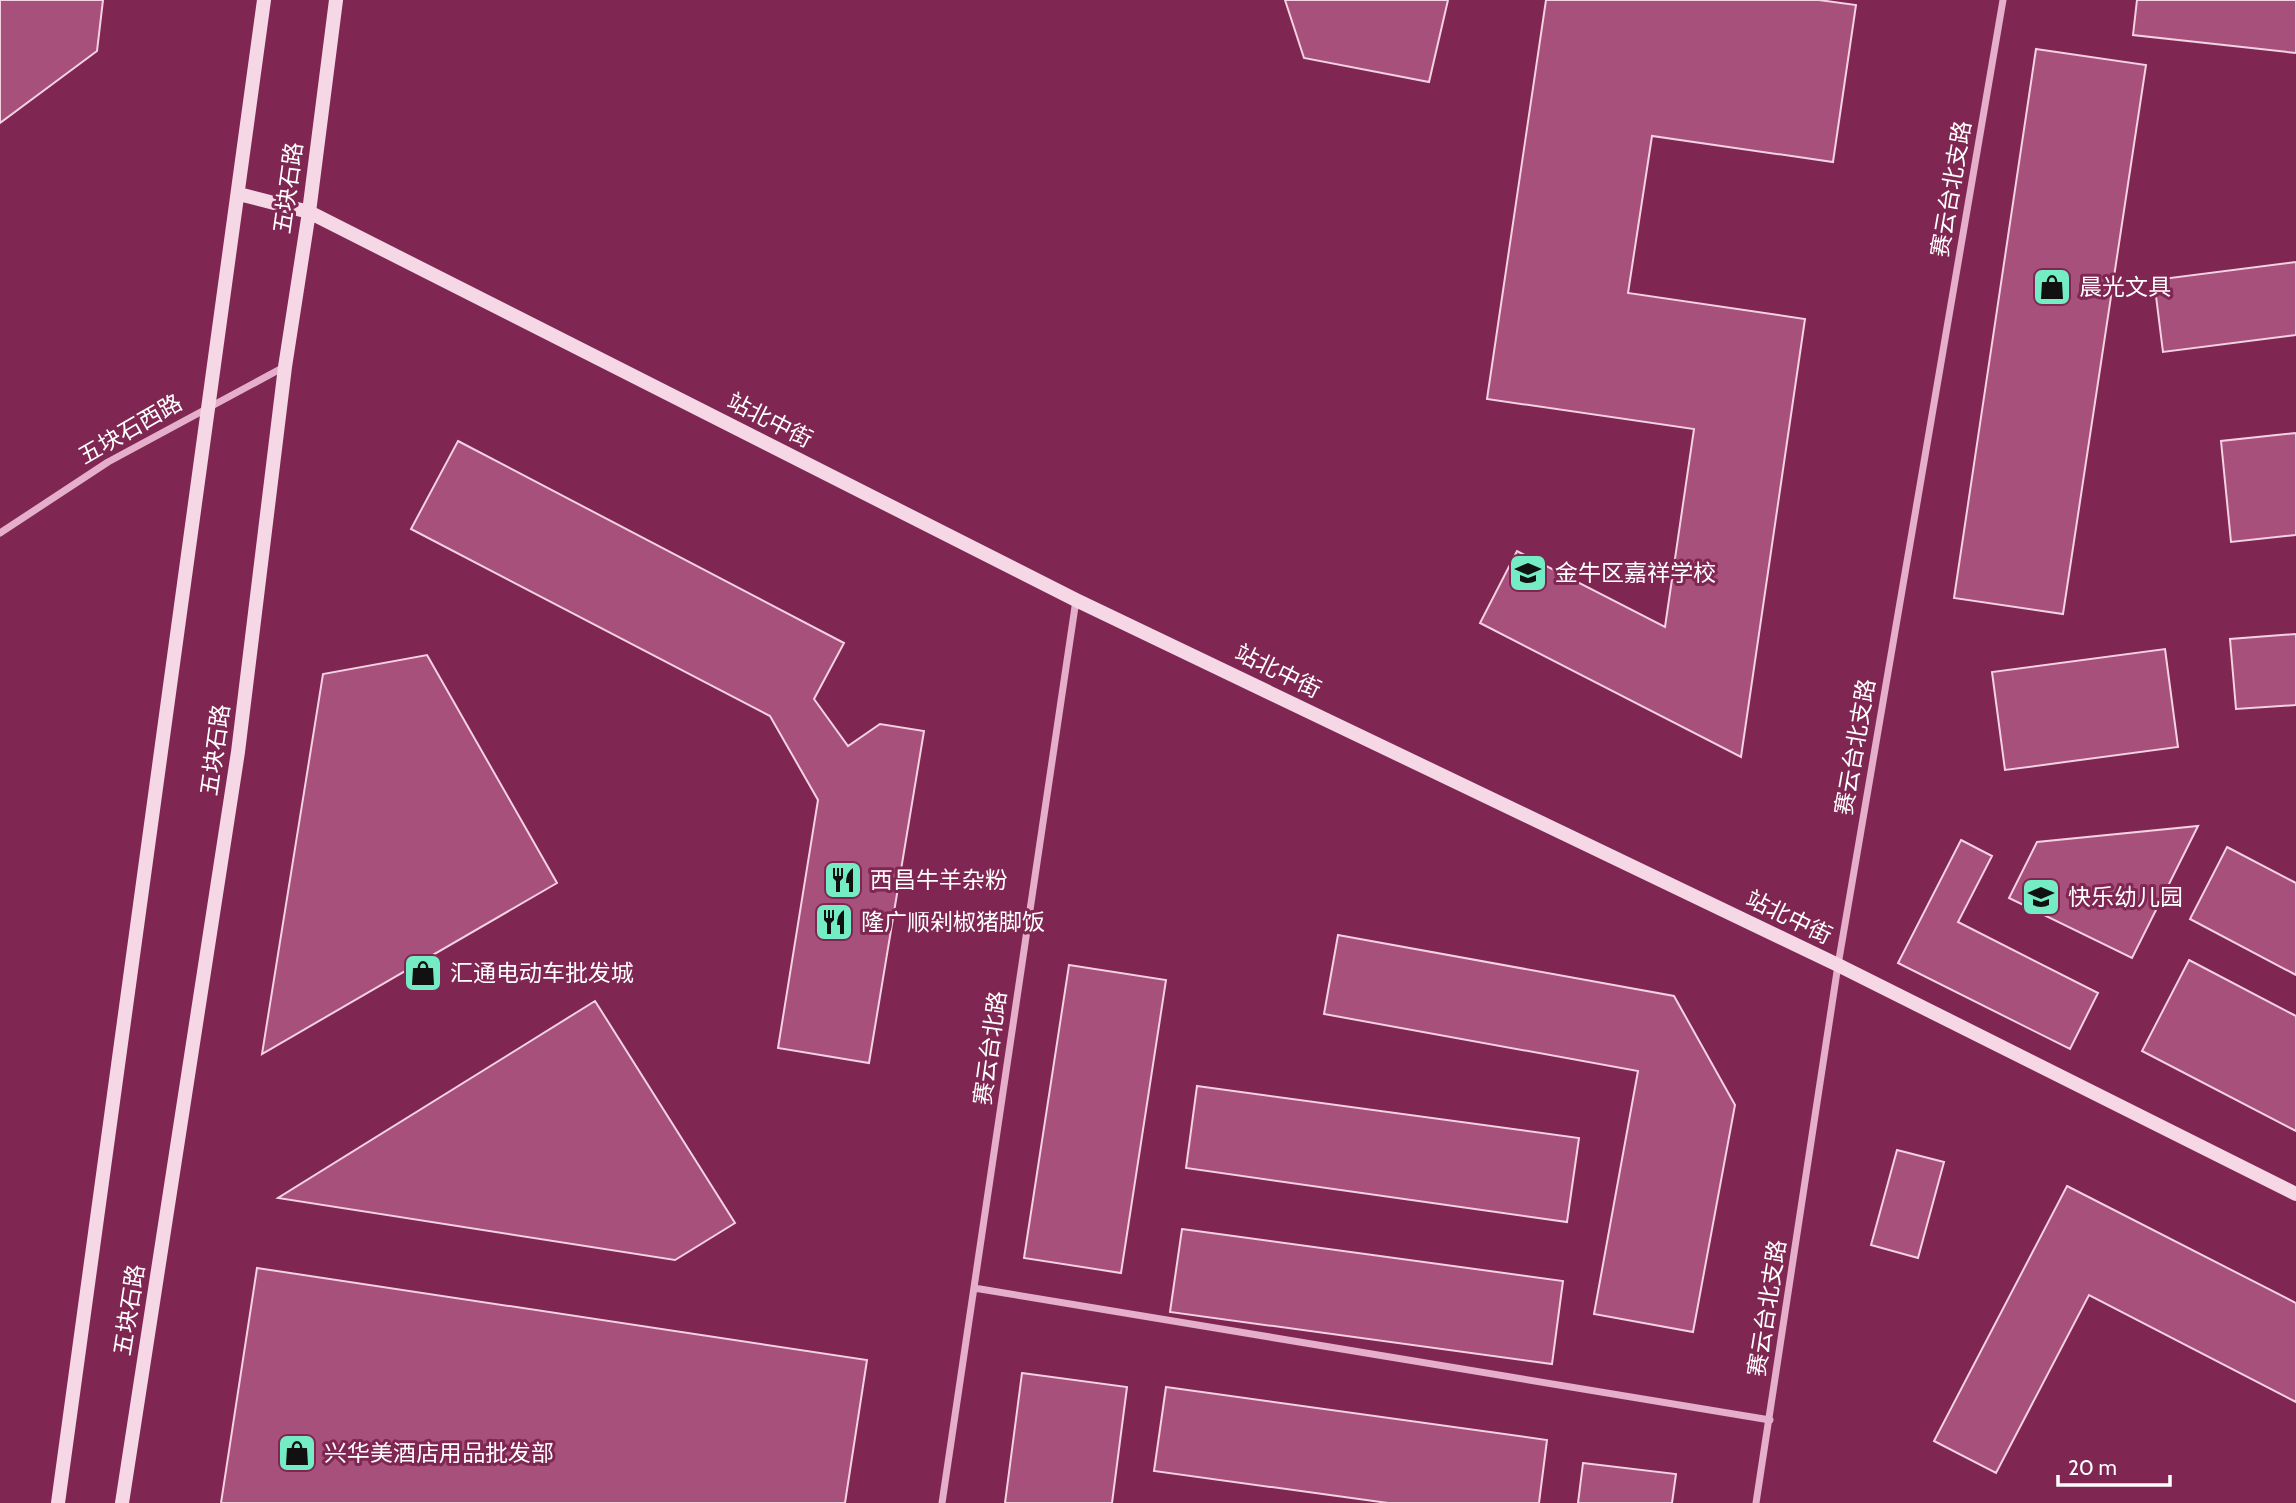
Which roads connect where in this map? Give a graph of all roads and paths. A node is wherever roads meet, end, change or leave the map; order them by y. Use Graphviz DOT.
graph roads {
  1 [pos="264,0"];
  2 [pos="336,0"];
  3 [pos="2003,0"];
  4 [pos="239,194"];
  5 [pos="309,212"];
  6 [pos="285,367"];
  7 [pos="209,406"];
  8 [pos="0,533"];
  9 [pos="1076,600"];
  10 [pos="1838,965"];
  11 [pos="2296,1194"];
  12 [pos="974,1288"];
  13 [pos="1770,1420"];
  14 [pos="58,1503"];
  15 [pos="122,1503"];
  16 [pos="942,1503"];
  17 [pos="1755,1503"];
  1 -- 4 [label="main road, 五块石路"];
  2 -- 5 [label="main road, 五块石路"];
  3 -- 10 [label="street, 赛云台北支路"];
  4 -- 5 [label="main road, 站北中街"];
  4 -- 7 [label="main road, 五块石路"];
  5 -- 6 [label="main road, 五块石路"];
  5 -- 9 [label="main road, 站北中街"];
  6 -- 7 [label="street, 五块石西路"];
  6 -- 15 [label="main road, 五块石路"];
  7 -- 8 [label="street, 五块石西路"];
  7 -- 14 [label="main road, 五块石路"];
  9 -- 10 [label="main road, 站北中街"];
  9 -- 12 [label="street, 赛云台北路"];
  10 -- 11 [label="main road, 站北中街"];
  10 -- 13 [label="street, 赛云台北支路"];
  12 -- 13 [label="street"];
  12 -- 16 [label="street, 赛云台北路"];
  13 -- 17 [label="street, 赛云台北支路"];
}
